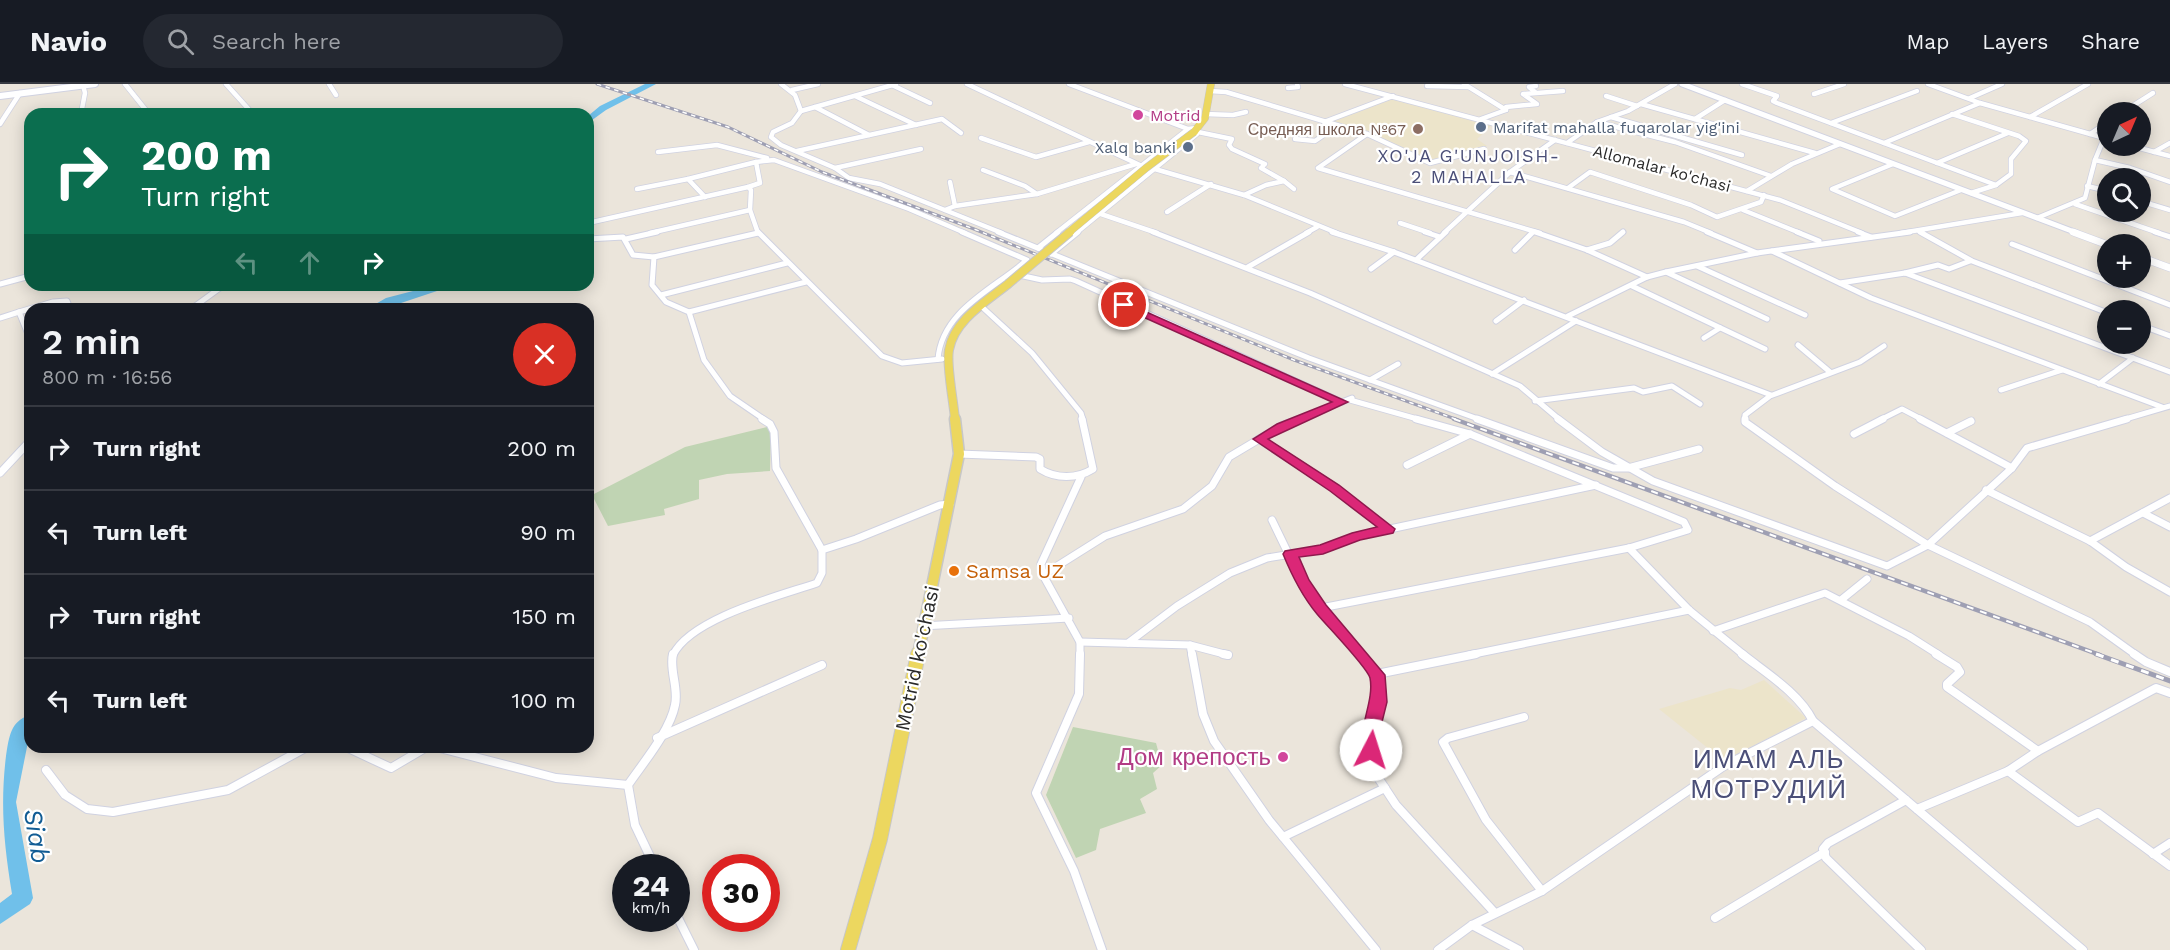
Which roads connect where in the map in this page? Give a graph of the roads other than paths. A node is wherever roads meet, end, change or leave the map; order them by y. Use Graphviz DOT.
graph roads {
  1 [pos="95,84"];
  2 [pos="125,84"];
  3 [pos="226,84"];
  4 [pos="329,84"];
  5 [pos="781,84"];
  6 [pos="818,84"];
  7 [pos="980,84"];
  8 [pos="1069,84"];
  9 [pos="1297,84"];
  10 [pos="1345,84"];
  11 [pos="1675,84"];
  12 [pos="1682,84"];
  13 [pos="1742,84"];
  14 [pos="1844,84"];
  15 [pos="1928,84"];
  16 [pos="2002,84"];
  17 [pos="2088,84"];
  18 [pos="83,85"];
  19 [pos="894,85"];
  20 [pos="969,85"];
  21 [pos="1466,85"];
  22 [pos="1427,86"];
  23 [pos="1536,86"];
  24 [pos="1210,87"];
  25 [pos="1288,88"];
  26 [pos="792,90"];
  27 [pos="1563,90"];
  28 [pos="1917,91"];
  29 [pos="1535,92"];
  30 [pos="20,93"];
  31 [pos="2153,93"];
  32 [pos="1814,94"];
  33 [pos="0,95"];
  34 [pos="336,95"];
  35 [pos="855,96"];
  36 [pos="1393,96"];
  37 [pos="1606,96"];
  38 [pos="1970,98"];
  39 [pos="1725,100"];
  40 [pos="2139,102"];
  41 [pos="930,103"];
  42 [pos="1980,103"];
  43 [pos="1639,105"];
  44 [pos="815,107"];
  45 [pos="82,108"];
  46 [pos="144,108"];
  47 [pos="248,108"];
  48 [pos="1506,110"];
  49 [pos="801,111"];
  50 [pos="1246,112"];
  51 [pos="1205,114"];
  52 [pos="1952,114"];
  53 [pos="1611,117"];
  54 [pos="2030,117"];
  55 [pos="1480,119"];
  56 [pos="1695,119"];
  57 [pos="1324,122"];
  58 [pos="1597,122"];
  59 [pos="1831,123"];
  60 [pos="0,124"];
  61 [pos="916,125"];
  62 [pos="1337,126"];
  63 [pos="2097,129"];
  64 [pos="1194,130"];
  65 [pos="961,133"];
  66 [pos="2008,133"];
  67 [pos="1367,134"];
  68 [pos="2090,134"];
  69 [pos="869,135"];
  70 [pos="2097,136"];
  71 [pos="981,138"];
  72 [pos="1295,139"];
  73 [pos="1556,140"];
  74 [pos="1089,141"];
  75 [pos="1567,143"];
  76 [pos="1884,143"];
  77 [pos="2170,143"];
  78 [pos="1840,144"];
  79 [pos="921,149"];
  80 [pos="1484,149"];
  81 [pos="797,151"];
  82 [pos="2151,151"];
  83 [pos="658,152"];
  84 [pos="2154,152"];
  85 [pos="1815,153"];
  86 [pos="1742,155"];
  87 [pos="2098,156"];
  88 [pos="2170,156"];
  89 [pos="774,160"];
  90 [pos="2096,160"];
  91 [pos="756,162"];
  92 [pos="1937,163"];
  93 [pos="1893,164"];
  94 [pos="835,168"];
  95 [pos="1146,168"];
  96 [pos="983,170"];
  97 [pos="1135,172"];
  98 [pos="1510,172"];
  99 [pos="1771,176"];
  100 [pos="688,179"];
  101 [pos="1284,181"];
  102 [pos="950,182"];
  103 [pos="2170,183"];
  104 [pos="1211,184"];
  105 [pos="1996,185"];
  106 [pos="2087,186"];
  107 [pos="748,187"];
  108 [pos="1568,188"];
  109 [pos="2097,188"];
  110 [pos="637,189"];
  111 [pos="1294,189"];
  112 [pos="1961,190"];
  113 [pos="1747,191"];
  114 [pos="1971,193"];
  115 [pos="1037,194"];
  116 [pos="1244,195"];
  117 [pos="1764,195"];
  118 [pos="705,197"];
  119 [pos="2076,204"];
  120 [pos="2151,204"];
  121 [pos="955,206"];
  122 [pos="750,210"];
  123 [pos="945,210"];
  124 [pos="1743,210"];
  125 [pos="2170,210"];
  126 [pos="1097,212"];
  127 [pos="1167,212"];
  128 [pos="1465,213"];
  129 [pos="2022,213"];
  130 [pos="2037,218"];
  131 [pos="594,222"];
  132 [pos="1400,223"];
  133 [pos="1317,227"];
  134 [pos="1918,231"];
  135 [pos="1533,232"];
  136 [pos="1623,232"];
  137 [pos="758,233"];
  138 [pos="1440,237"];
  139 [pos="1871,237"];
  140 [pos="2170,237"];
  141 [pos="594,238"];
  142 [pos="626,239"];
  143 [pos="2097,241"];
  144 [pos="1822,242"];
  145 [pos="2012,244"];
  146 [pos="1038,248"];
  147 [pos="1515,250"];
  148 [pos="1587,250"];
  149 [pos="1772,251"];
  150 [pos="1394,252"];
  151 [pos="1757,253"];
  152 [pos="1051,254"];
  153 [pos="654,257"];
  154 [pos="1416,260"];
  155 [pos="2151,260"];
  156 [pos="1970,261"];
  157 [pos="787,263"];
  158 [pos="1697,266"];
  159 [pos="1248,267"];
  160 [pos="1371,268"];
  161 [pos="2170,268"];
  162 [pos="1666,272"];
  163 [pos="1905,273"];
  164 [pos="1019,275"];
  165 [pos="1647,277"];
  166 [pos="2097,277"];
  167 [pos="24,278"];
  168 [pos="806,282"];
  169 [pos="1839,283"];
  170 [pos="0,284"];
  171 [pos="1632,286"];
  172 [pos="2125,288"];
  173 [pos="216,291"];
  174 [pos="661,295"];
  175 [pos="1524,300"];
  176 [pos="50,303"];
  177 [pos="68,303"];
  178 [pos="199,303"];
  179 [pos="2170,305"];
  180 [pos="981,306"];
  181 [pos="2097,309"];
  182 [pos="24,311"];
  183 [pos="19,312"];
  184 [pos="689,312"];
  185 [pos="1805,315"];
  186 [pos="1568,316"];
  187 [pos="0,318"];
  188 [pos="1767,319"];
  189 [pos="1496,321"];
  190 [pos="1576,321"];
  191 [pos="24,324"];
  192 [pos="1720,328"];
  193 [pos="2151,329"];
  194 [pos="2170,336"];
  195 [pos="1704,338"];
  196 [pos="1798,345"];
  197 [pos="1884,346"];
  198 [pos="1765,349"];
  199 [pos="942,358"];
  200 [pos="2133,358"];
  201 [pos="1398,364"];
  202 [pos="2062,370"];
  203 [pos="1830,372"];
  204 [pos="2170,372"];
  205 [pos="1492,374"];
  206 [pos="1370,380"];
  207 [pos="2099,384"];
  208 [pos="2001,390"];
  209 [pos="1771,395"];
  210 [pos="1348,399"];
  211 [pos="1535,401"];
  212 [pos="1700,404"];
  213 [pos="2164,408"];
  214 [pos="2170,414"];
  215 [pos="1971,421"];
  216 [pos="1947,433"];
  217 [pos="1470,434"];
  218 [pos="1854,434"];
  219 [pos="1259,439"];
  220 [pos="24,447"];
  221 [pos="1699,449"];
  222 [pos="959,454"];
  223 [pos="1407,465"];
  224 [pos="1628,468"];
  225 [pos="2012,468"];
  226 [pos="0,473"];
  227 [pos="1081,477"];
  228 [pos="1596,485"];
  229 [pos="1986,490"];
  230 [pos="2170,498"];
  231 [pos="950,504"];
  232 [pos="2143,513"];
  233 [pos="1272,520"];
  234 [pos="2170,527"];
  235 [pos="1388,529"];
  236 [pos="2090,541"];
  237 [pos="1928,545"];
  238 [pos="1629,548"];
  239 [pos="822,550"];
  240 [pos="1290,554"];
  241 [pos="1043,575"];
  242 [pos="1867,579"];
  243 [pos="2170,592"];
  244 [pos="1841,600"];
  245 [pos="1321,608"];
  246 [pos="1689,610"];
  247 [pos="1069,618"];
  248 [pos="922,626"];
  249 [pos="1713,631"];
  250 [pos="1080,642"];
  251 [pos="1128,643"];
  252 [pos="1190,645"];
  253 [pos="1228,655"];
  254 [pos="822,665"];
  255 [pos="2170,672"];
  256 [pos="1377,675"];
  257 [pos="2170,693"];
  258 [pos="1524,717"];
  259 [pos="1812,721"];
  260 [pos="657,738"];
  261 [pos="2038,751"];
  262 [pos="296,753"];
  263 [pos="358,753"];
  264 [pos="416,753"];
  265 [pos="459,753"];
  266 [pos="46,770"];
  267 [pos="2008,771"];
  268 [pos="628,785"];
  269 [pos="1385,788"];
  270 [pos="1906,800"];
  271 [pos="1917,809"];
  272 [pos="1283,837"];
  273 [pos="2170,843"];
  274 [pos="1825,852"];
  275 [pos="649,854"];
  276 [pos="2153,854"];
  277 [pos="2170,866"];
  278 [pos="1542,891"];
  279 [pos="1494,912"];
  280 [pos="1715,918"];
  281 [pos="1472,924"];
  282 [pos="685,932"];
  283 [pos="694,950"];
  284 [pos="848,950"];
  285 [pos="1102,950"];
  286 [pos="1376,950"];
  287 [pos="1438,950"];
  288 [pos="1519,950"];
  289 [pos="1920,950"];
  290 [pos="2083,950"];
  1 -- 18 [label="main road"];
  2 -- 46 [label="street"];
  3 -- 47 [label="street"];
  4 -- 34 [label="street"];
  5 -- 26 [label="street"];
  6 -- 26 [label="street"];
  7 -- 20 [label="street"];
  8 -- 64 [label="street"];
  9 -- 25 [label="street"];
  10 -- 36 [label="street, Allomalar ko'chasi"];
  11 -- 43 [label="street"];
  12 -- 39 [label="street"];
  13 -- 59 [label="street"];
  14 -- 32 [label="street"];
  15 -- 38 [label="street"];
  16 -- 38 [label="street"];
  17 -- 54 [label="street"];
  18 -- 30 [label="main road"];
  18 -- 45 [label="street"];
  19 -- 35 [label="street"];
  19 -- 41 [label="street"];
  20 -- 74 [label="street"];
  21 -- 22 [label="street"];
  21 -- 48 [label="street"];
  23 -- 29 [label="street"];
  24 -- 51 [label="main road, Motrid ko'chasi"];
  24 -- 57 [label="street"];
  26 -- 49 [label="street"];
  27 -- 29 [label="street"];
  28 -- 59 [label="street"];
  29 -- 48 [label="street"];
  30 -- 33 [label="main road"];
  30 -- 60 [label="street"];
  31 -- 40 [label="street"];
  35 -- 44 [label="street"];
  35 -- 61 [label="street"];
  36 -- 55 [label="street, Allomalar ko'chasi"];
  36 -- 57 [label="street"];
  37 -- 43 [label="street"];
  38 -- 42 [label="street"];
  39 -- 56 [label="street"];
  39 -- 78 [label="street"];
  42 -- 52 [label="street"];
  42 -- 54 [label="street"];
  43 -- 53 [label="street"];
  43 -- 56 [label="street"];
  44 -- 49 [label="street"];
  44 -- 69 [label="street"];
  48 -- 55 [label="street"];
  49 -- 81 [label="street"];
  50 -- 51 [label="street"];
  51 -- 64 [label="main road, Motrid ko'chasi"];
  52 -- 66 [label="street"];
  52 -- 76 [label="street"];
  53 -- 58 [label="street"];
  53 -- 86 [label="street"];
  54 -- 68 [label="street"];
  55 -- 73 [label="street, Allomalar ko'chasi"];
  56 -- 85 [label="street"];
  57 -- 62 [label="street"];
  58 -- 75 [label="street"];
  58 -- 99 [label="street"];
  59 -- 76 [label="street"];
  61 -- 65 [label="street"];
  61 -- 69 [label="street"];
  62 -- 67 [label="street"];
  62 -- 72 [label="street"];
  63 -- 68 [label="street"];
  64 -- 95 [label="main road, Motrid ko'chasi, bridge"];
  64 -- 101 [label="street"];
  66 -- 92 [label="street"];
  66 -- 105 [label="street"];
  67 -- 80 [label="street"];
  67 -- 128 [label="street"];
  68 -- 70 [label="street"];
  69 -- 81 [label="street"];
  71 -- 74 [label="street"];
  73 -- 75 [label="street, Allomalar ko'chasi"];
  73 -- 98 [label="street"];
  74 -- 95 [label="street"];
  75 -- 113 [label="street, Allomalar ko'chasi"];
  76 -- 92 [label="street"];
  77 -- 84 [label="street"];
  78 -- 85 [label="street"];
  78 -- 93 [label="street"];
  79 -- 94 [label="street"];
  81 -- 94 [label="street"];
  82 -- 84 [label="street"];
  83 -- 89 [label="street"];
  84 -- 88 [label="street"];
  85 -- 99 [label="street"];
  87 -- 90 [label="street"];
  89 -- 91 [label="street"];
  89 -- 199 [label="street"];
  90 -- 103 [label="street"];
  90 -- 106 [label="street"];
  91 -- 100 [label="street"];
  91 -- 107 [label="street"];
  92 -- 105 [label="street"];
  93 -- 112 [label="street"];
  93 -- 112 [label="street"];
  94 -- 123 [label="street"];
  95 -- 97 [label="street"];
  95 -- 97 [label="street"];
  95 -- 104 [label="street"];
  95 -- 115 [label="street"];
  95 -- 126 [label="main road, Motrid ko'chasi, bridge"];
  96 -- 115 [label="street"];
  97 -- 146 [label="street"];
  98 -- 108 [label="street"];
  98 -- 128 [label="street"];
  99 -- 113 [label="street"];
  100 -- 110 [label="street"];
  100 -- 118 [label="street"];
  101 -- 111 [label="street"];
  101 -- 116 [label="street"];
  102 -- 121 [label="street"];
  104 -- 116 [label="street"];
  104 -- 127 [label="street"];
  105 -- 114 [label="street"];
  106 -- 109 [label="street"];
  106 -- 119 [label="street"];
  107 -- 118 [label="street"];
  107 -- 122 [label="street"];
  108 -- 124 [label="street"];
  108 -- 151 [label="street"];
  112 -- 114 [label="street"];
  113 -- 117 [label="street, Allomalar ko'chasi"];
  114 -- 129 [label="street"];
  115 -- 121 [label="street"];
  116 -- 133 [label="street"];
  117 -- 124 [label="street"];
  117 -- 139 [label="street, Allomalar ko'chasi"];
  118 -- 131 [label="street"];
  119 -- 130 [label="street"];
  119 -- 140 [label="street"];
  120 -- 125 [label="street"];
  121 -- 123 [label="street"];
  122 -- 137 [label="street"];
  122 -- 142 [label="street"];
  123 -- 146 [label="street"];
  124 -- 144 [label="street"];
  126 -- 152 [label="street"];
  126 -- 159 [label="street"];
  126 -- 164 [label="main road, Motrid ko'chasi, bridge"];
  128 -- 135 [label="street"];
  128 -- 138 [label="street"];
  129 -- 130 [label="street"];
  129 -- 134 [label="street"];
  130 -- 143 [label="street"];
  132 -- 138 [label="street"];
  133 -- 150 [label="street"];
  133 -- 159 [label="street"];
  134 -- 139 [label="street"];
  134 -- 156 [label="street"];
  135 -- 147 [label="street"];
  135 -- 148 [label="street"];
  136 -- 148 [label="street"];
  137 -- 153 [label="street"];
  137 -- 157 [label="street"];
  138 -- 154 [label="street"];
  139 -- 144 [label="street"];
  141 -- 142 [label="street"];
  142 -- 153 [label="street"];
  144 -- 149 [label="street"];
  145 -- 166 [label="street"];
  146 -- 152 [label="street"];
  148 -- 165 [label="street"];
  149 -- 151 [label="street"];
  149 -- 169 [label="street"];
  150 -- 154 [label="street"];
  150 -- 160 [label="street"];
  151 -- 158 [label="street"];
  152 -- 206 [label="street"];
  153 -- 174 [label="street"];
  154 -- 175 [label="street"];
  155 -- 161 [label="street"];
  156 -- 163 [label="street"];
  156 -- 181 [label="street"];
  157 -- 168 [label="street"];
  157 -- 174 [label="street"];
  158 -- 162 [label="street"];
  158 -- 185 [label="street"];
  159 -- 205 [label="street"];
  162 -- 165 [label="street"];
  162 -- 188 [label="street"];
  163 -- 169 [label="street"];
  163 -- 200 [label="street"];
  164 -- 180 [label="main road, Motrid ko'chasi, bridge"];
  164 -- 210 [label="street"];
  165 -- 171 [label="street"];
  167 -- 170 [label="street"];
  168 -- 184 [label="street"];
  168 -- 199 [label="street"];
  169 -- 202 [label="street"];
  171 -- 186 [label="street"];
  171 -- 192 [label="street"];
  172 -- 179 [label="street"];
  173 -- 178 [label="street"];
  174 -- 184 [label="street"];
  175 -- 186 [label="street"];
  175 -- 189 [label="street"];
  176 -- 177 [label="street"];
  180 -- 199 [label="main road, Motrid ko'chasi"];
  180 -- 227 [label="street"];
  182 -- 183 [label="street"];
  183 -- 187 [label="street"];
  183 -- 191 [label="street"];
  184 -- 239 [label="street"];
  186 -- 190 [label="street"];
  190 -- 205 [label="street"];
  190 -- 209 [label="street"];
  192 -- 195 [label="street"];
  192 -- 198 [label="street"];
  193 -- 194 [label="street"];
  196 -- 203 [label="street"];
  197 -- 203 [label="street"];
  199 -- 222 [label="main road, Motrid ko'chasi"];
  200 -- 204 [label="street"];
  200 -- 207 [label="street"];
  201 -- 206 [label="street"];
  202 -- 207 [label="street"];
  202 -- 208 [label="street"];
  203 -- 209 [label="street"];
  205 -- 211 [label="street"];
  206 -- 224 [label="street"];
  207 -- 213 [label="street"];
  209 -- 237 [label="street"];
  210 -- 217 [label="street"];
  210 -- 219 [label="street"];
  211 -- 212 [label="street"];
  211 -- 224 [label="street"];
  213 -- 214 [label="street"];
  213 -- 225 [label="street"];
  215 -- 216 [label="street"];
  216 -- 218 [label="street"];
  216 -- 225 [label="street"];
  217 -- 223 [label="street"];
  217 -- 228 [label="street"];
  219 -- 235 [label="street"];
  219 -- 241 [label="street"];
  220 -- 226 [label="street"];
  221 -- 224 [label="street"];
  222 -- 227 [label="street"];
  222 -- 231 [label="main road, Motrid ko'chasi"];
  224 -- 237 [label="street"];
  225 -- 229 [label="street"];
  227 -- 241 [label="street"];
  228 -- 235 [label="street"];
  228 -- 238 [label="street"];
  229 -- 236 [label="street"];
  229 -- 237 [label="street"];
  230 -- 232 [label="street"];
  231 -- 239 [label="street"];
  231 -- 248 [label="main road, Motrid ko'chasi"];
  232 -- 234 [label="street"];
  232 -- 236 [label="street"];
  233 -- 240 [label="street"];
  235 -- 240 [label="street"];
  236 -- 243 [label="street"];
  237 -- 255 [label="street"];
  238 -- 245 [label="street"];
  238 -- 246 [label="street"];
  239 -- 260 [label="street"];
  240 -- 245 [label="street"];
  240 -- 251 [label="street"];
  241 -- 247 [label="street"];
  242 -- 244 [label="street"];
  244 -- 249 [label="street"];
  244 -- 261 [label="street"];
  245 -- 256 [label="street"];
  246 -- 249 [label="street"];
  246 -- 256 [label="street"];
  247 -- 248 [label="street"];
  247 -- 250 [label="street"];
  248 -- 284 [label="main road, Motrid ko'chasi"];
  249 -- 259 [label="street"];
  250 -- 251 [label="street"];
  250 -- 285 [label="street"];
  251 -- 252 [label="street"];
  252 -- 253 [label="street"];
  252 -- 272 [label="street"];
  254 -- 260 [label="street"];
  256 -- 269 [label="street"];
  257 -- 261 [label="street"];
  258 -- 278 [label="street"];
  259 -- 270 [label="street"];
  259 -- 278 [label="street"];
  260 -- 268 [label="street"];
  261 -- 267 [label="street"];
  262 -- 266 [label="street"];
  263 -- 264 [label="street"];
  265 -- 268 [label="street"];
  267 -- 271 [label="street"];
  267 -- 276 [label="street"];
  268 -- 275 [label="street"];
  269 -- 272 [label="street"];
  269 -- 279 [label="street"];
  270 -- 271 [label="street"];
  270 -- 274 [label="street"];
  271 -- 290 [label="street"];
  272 -- 286 [label="street"];
  273 -- 276 [label="street"];
  274 -- 280 [label="street"];
  274 -- 289 [label="street"];
  276 -- 277 [label="street"];
  278 -- 279 [label="street"];
  279 -- 281 [label="street"];
  281 -- 287 [label="street"];
  281 -- 288 [label="street"];
  282 -- 283 [label="street"];
}
